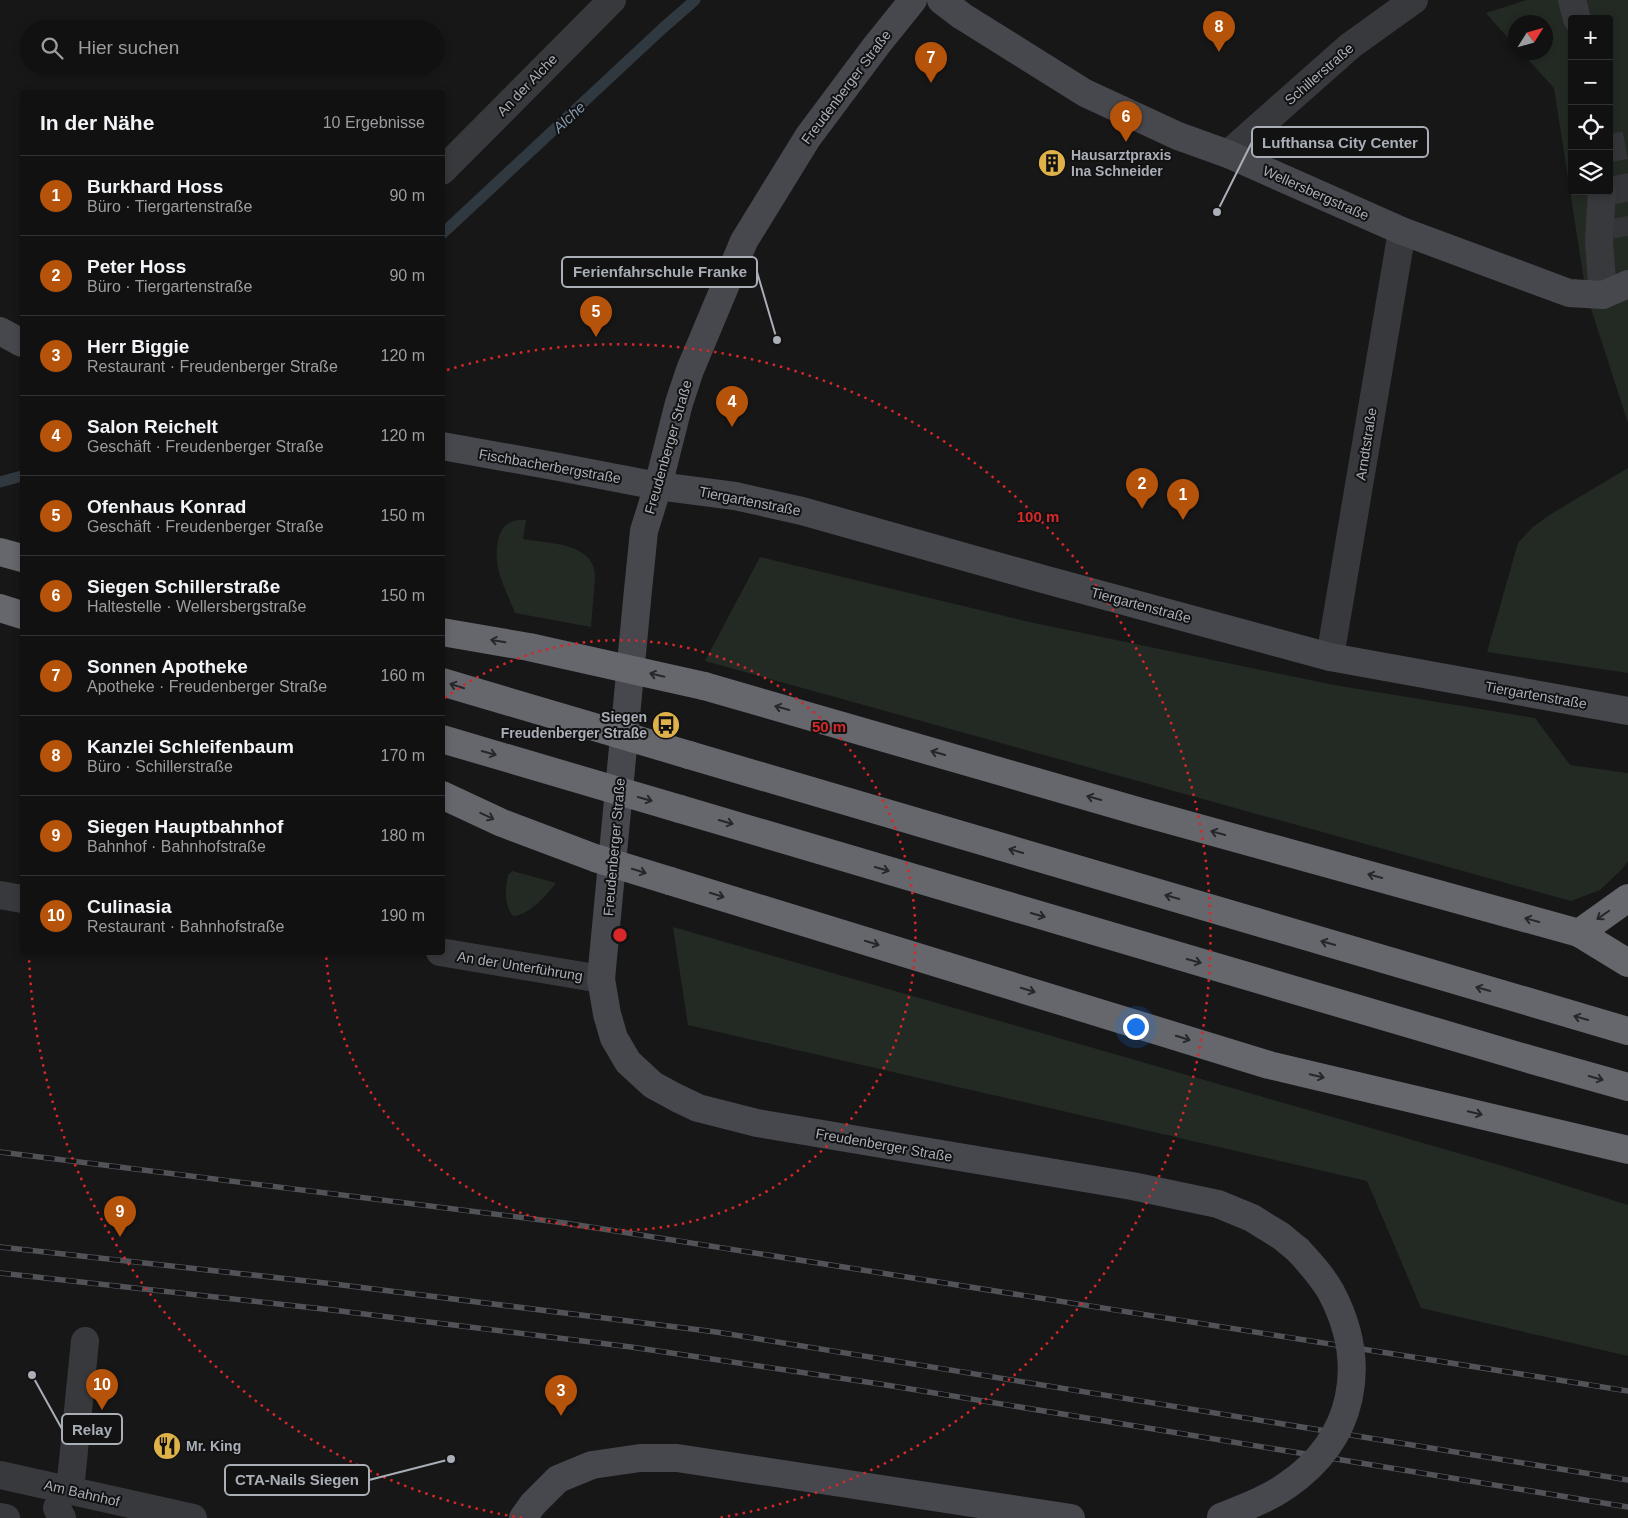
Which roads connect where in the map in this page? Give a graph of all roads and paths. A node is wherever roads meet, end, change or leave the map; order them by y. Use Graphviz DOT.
graph roads {
  1 [pos="612,0"];
  2 [pos="913,0"];
  3 [pos="941,0"];
  4 [pos="1414,0"];
  5 [pos="1572,0"];
  6 [pos="1576,15"];
  7 [pos="1228,154"];
  8 [pos="445,168"];
  9 [pos="1602,195"];
  10 [pos="1402,231"];
  11 [pos="1628,284"];
  12 [pos="1603,295"];
  13 [pos="0,331"];
  14 [pos="20,343"];
  15 [pos="445,447"];
  16 [pos="658,486"];
  17 [pos="0,552"];
  18 [pos="20,557"];
  19 [pos="0,608"];
  20 [pos="20,614"];
  21 [pos="445,633"];
  22 [pos="1330,657"];
  23 [pos="445,683"];
  24 [pos="1628,711"];
  25 [pos="445,740"];
  26 [pos="445,796"];
  27 [pos="0,895"];
  28 [pos="1628,898"];
  29 [pos="20,899"];
  30 [pos="1578,932"];
  31 [pos="445,953"];
  32 [pos="1628,963"];
  33 [pos="601,979"];
  34 [pos="1628,1031"];
  35 [pos="1628,1087"];
  36 [pos="1628,1150"];
  37 [pos="85,1341"];
  38 [pos="0,1475"];
  39 [pos="63,1506"];
  40 [pos="0,1517"];
  41 [pos="1218,1517"];
  42 [pos="6,1518"];
  43 [pos="106,1518"];
  44 [pos="193,1518"];
  45 [pos="523,1518"];
  46 [pos="1072,1518"];
  1 -- 8 [label="street, An der Alche"];
  2 -- 16 [label="street, Freudenberger Straße"];
  3 -- 7 [label="street, Wellersbergstraße"];
  4 -- 7 [label="street, Schillerstraße"];
  5 -- 6 [label="street"];
  7 -- 10 [label="street, Wellersbergstraße"];
  9 -- 12 [label="street"];
  10 -- 12 [label="street, Wellersbergstraße"];
  10 -- 22 [label="street, Arndtstraße"];
  11 -- 12 [label="street, Wellersbergstraße"];
  13 -- 14 [label="street"];
  15 -- 16 [label="street, Fischbacherbergstraße"];
  16 -- 22 [label="street, Tiergartenstraße"];
  16 -- 33 [label="street, Freudenberger Straße"];
  17 -- 18 [label="highway"];
  19 -- 20 [label="highway"];
  30 -- 21 [label="highway, one-way, bridge"];
  22 -- 24 [label="street, Tiergartenstraße"];
  34 -- 23 [label="highway, one-way, bridge"];
  25 -- 35 [label="highway, one-way, bridge"];
  26 -- 36 [label="highway, one-way, bridge"];
  27 -- 29 [label="street"];
  28 -- 30 [label="highway, one-way"];
  30 -- 32 [label="highway"];
  31 -- 33 [label="street, An der Unterführung"];
  33 -- 41 [label="street, Freudenberger Straße, bridge"];
  37 -- 39 [label="street"];
  38 -- 39 [label="street, Am Bahnhof"];
  39 -- 43 [label="street"];
  39 -- 44 [label="street, Am Bahnhof"];
  40 -- 42 [label="street"];
  45 -- 46 [label="street"];
}
